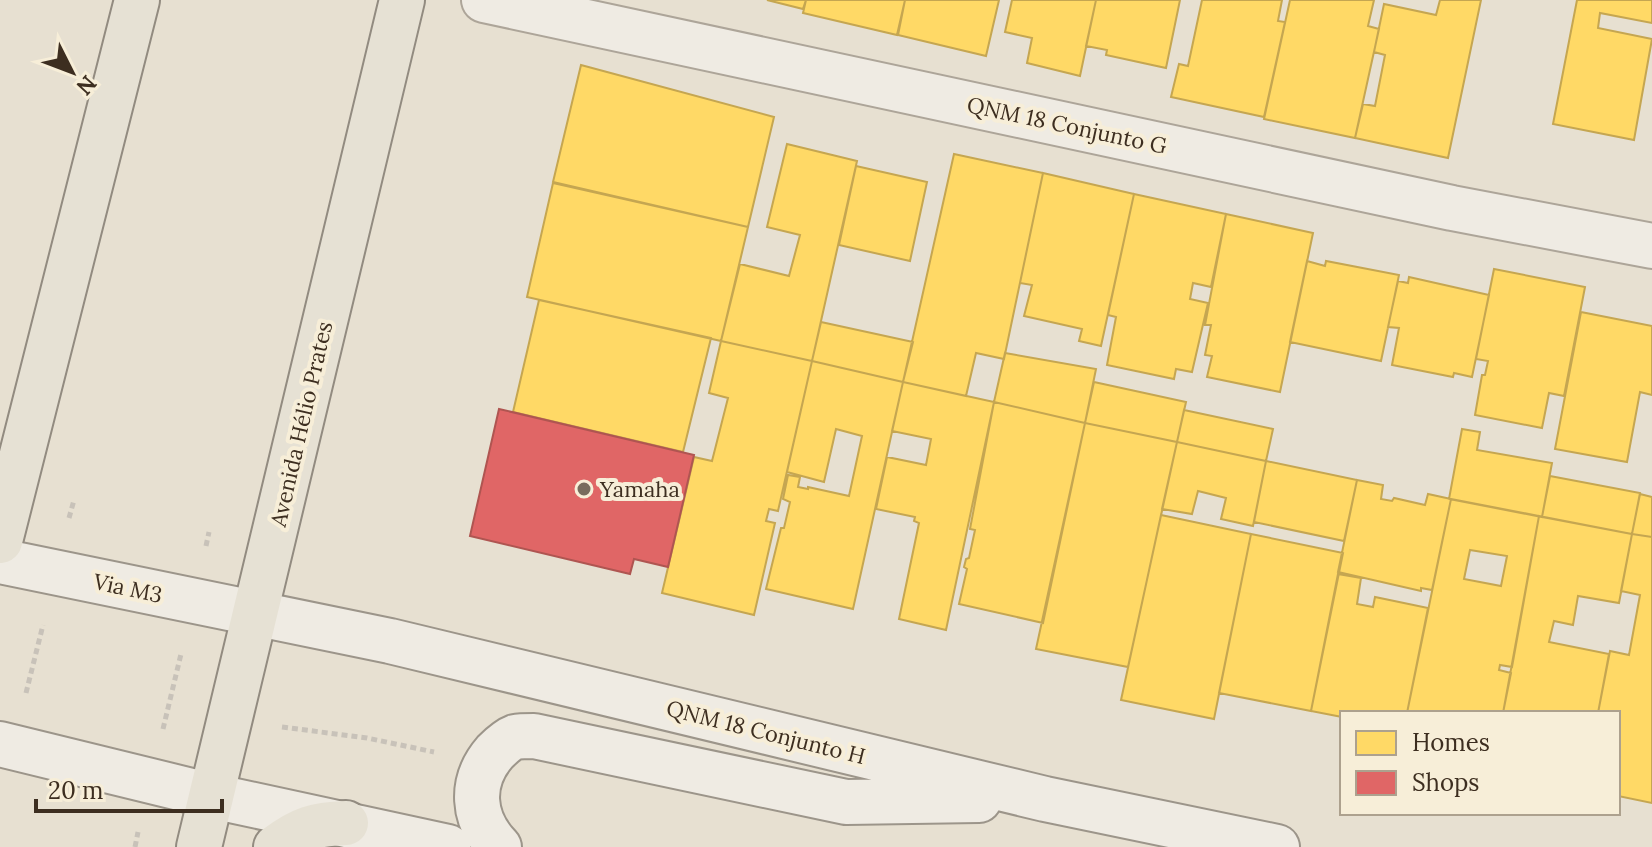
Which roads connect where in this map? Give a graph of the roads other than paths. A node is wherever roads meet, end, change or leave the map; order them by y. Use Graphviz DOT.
graph roads {
  1 [pos="137,0"];
  2 [pos="402,0"];
  3 [pos="484,0"];
  4 [pos="1652,246"];
  5 [pos="0,541"];
  6 [pos="0,561"];
  7 [pos="256,616"];
  8 [pos="7,746"];
  9 [pos="212,796"];
  10 [pos="1045,799"];
  11 [pos="346,823"];
  12 [pos="199,847"];
  13 [pos="276,847"];
  14 [pos="448,847"];
  15 [pos="499,847"];
  16 [pos="1277,847"];
  1 -- 5 [label="main road"];
  2 -- 7 [label="main road, Avenida Hélio Prates"];
  3 -- 4 [label="main road, QNM 18 Conjunto G"];
  6 -- 7 [label="main road, Via M3"];
  7 -- 9 [label="main road, Avenida Hélio Prates"];
  7 -- 10 [label="main road, QNM 18 Conjunto H"];
  8 -- 9 [label="main road"];
  9 -- 11 [label="main road"];
  9 -- 12 [label="main road, Avenida Hélio Prates"];
  10 -- 15 [label="main road"];
  10 -- 16 [label="main road, QNM 18 Conjunto H"];
  11 -- 13 [label="main road"];
  11 -- 14 [label="main road"];
}
